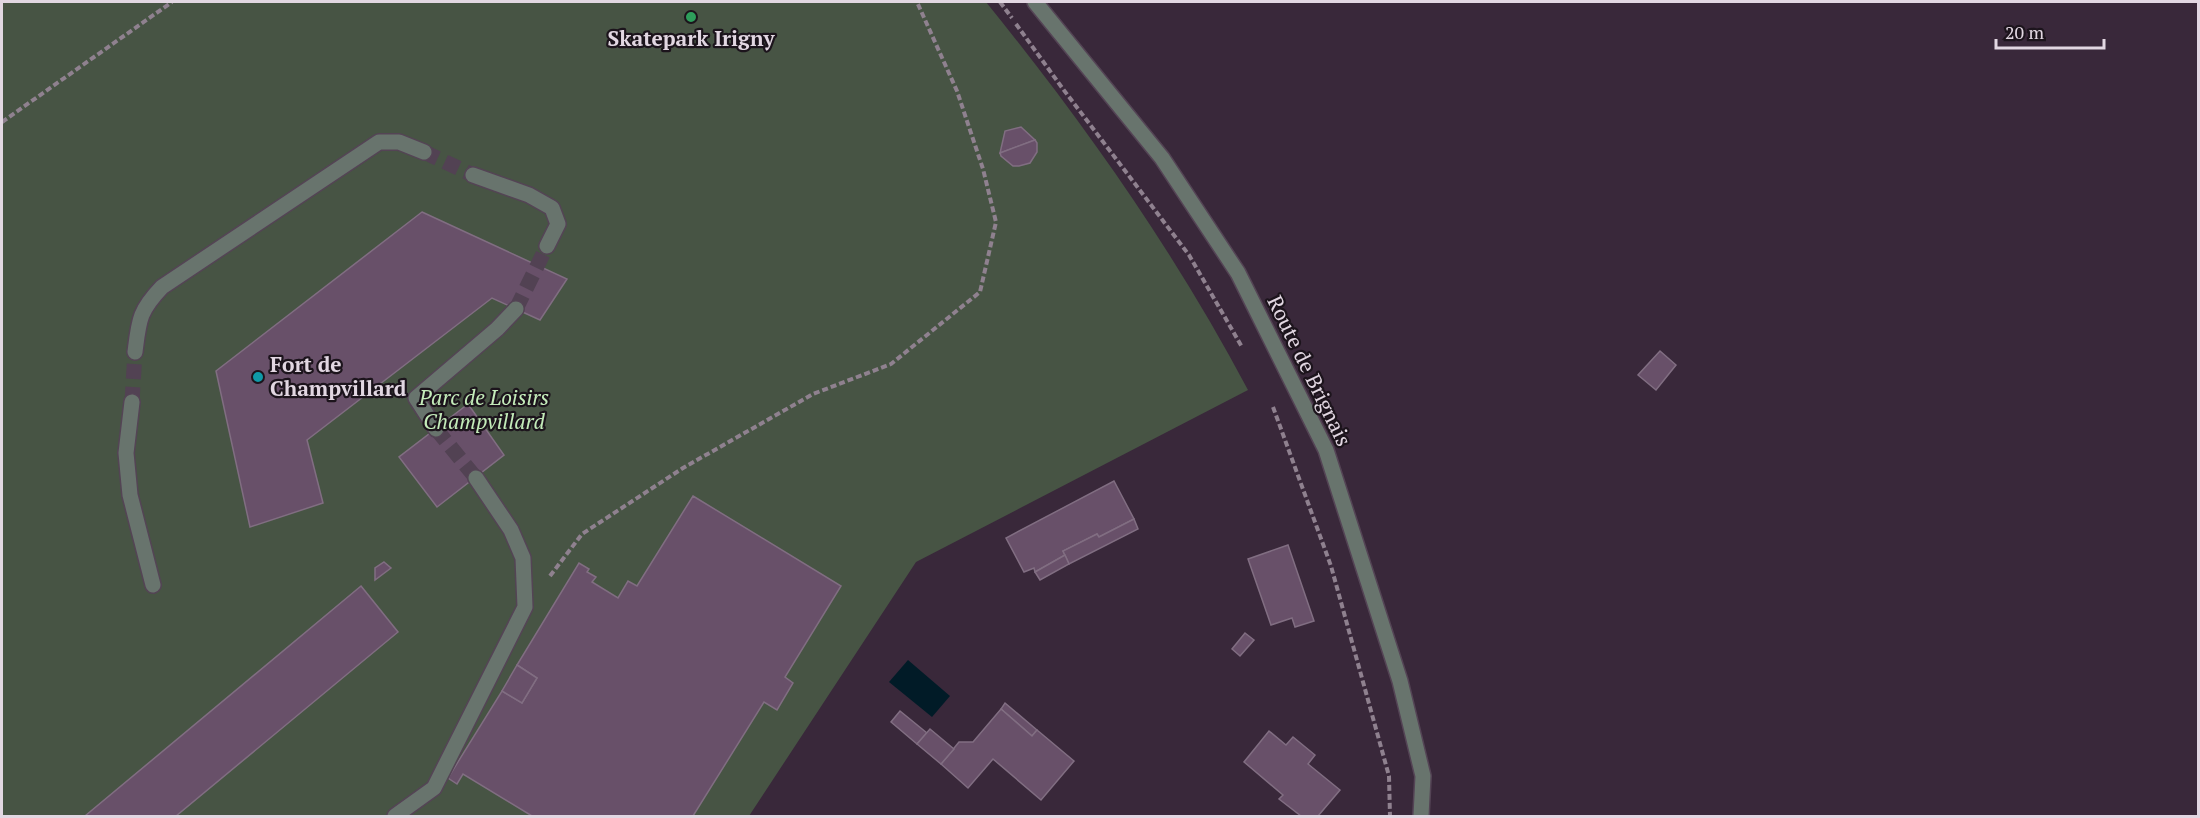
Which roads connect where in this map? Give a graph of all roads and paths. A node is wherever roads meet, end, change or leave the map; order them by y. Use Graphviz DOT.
graph roads {
  1 [pos="172,2"];
  2 [pos="917,2"];
  3 [pos="1000,2"];
  4 [pos="1035,2"];
  5 [pos="2,122"];
  6 [pos="424,152"];
  7 [pos="473,175"];
  8 [pos="547,246"];
  9 [pos="516,309"];
  10 [pos="135,352"];
  11 [pos="1246,353"];
  12 [pos="1269,398"];
  13 [pos="132,402"];
  14 [pos="436,429"];
  15 [pos="476,478"];
  16 [pos="153,585"];
  17 [pos="525,607"];
  18 [pos="395,816"];
  19 [pos="1390,816"];
  20 [pos="1421,816"];
  1 -- 5 [label="path"];
  2 -- 17 [label="path"];
  3 -- 11 [label="path"];
  4 -- 20 [label="street, Route de Brignais"];
  6 -- 10 [label="street"];
  7 -- 8 [label="street"];
  9 -- 14 [label="street"];
  12 -- 19 [label="path"];
  13 -- 16 [label="street"];
  15 -- 17 [label="street"];
  17 -- 18 [label="street"];
}
